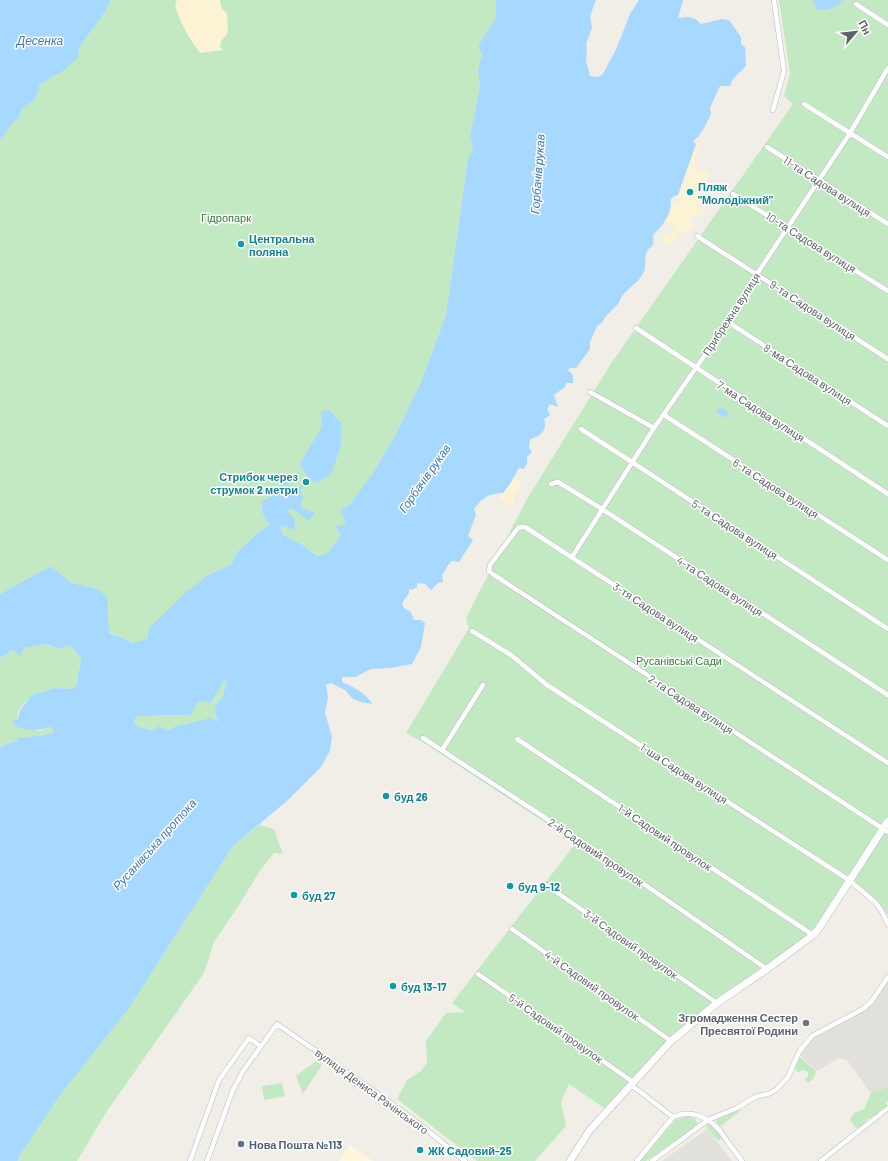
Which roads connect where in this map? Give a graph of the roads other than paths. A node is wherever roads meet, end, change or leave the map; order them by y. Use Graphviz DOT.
graph roads {
  1 [pos="774,0"];
  2 [pos="856,4"];
  3 [pos="888,25"];
  4 [pos="888,68"];
  5 [pos="804,104"];
  6 [pos="773,110"];
  7 [pos="850,133"];
  8 [pos="767,147"];
  9 [pos="888,157"];
  10 [pos="819,180"];
  11 [pos="733,194"];
  12 [pos="888,224"];
  13 [pos="788,227"];
  14 [pos="697,236"];
  15 [pos="757,274"];
  16 [pos="888,291"];
  17 [pos="728,322"];
  18 [pos="636,328"];
  19 [pos="888,359"];
  20 [pos="696,368"];
  21 [pos="590,392"];
  22 [pos="664,415"];
  23 [pos="888,426"];
  24 [pos="654,428"];
  25 [pos="581,429"];
  26 [pos="632,462"];
  27 [pos="552,484"];
  28 [pos="888,494"];
  29 [pos="602,509"];
  30 [pos="572,557"];
  31 [pos="888,560"];
  32 [pos="494,575"];
  33 [pos="888,629"];
  34 [pos="472,631"];
  35 [pos="483,685"];
  36 [pos="888,695"];
  37 [pos="423,738"];
  38 [pos="517,739"];
  39 [pos="442,750"];
  40 [pos="888,763"];
  41 [pos="888,821"];
  42 [pos="885,830"];
  43 [pos="849,880"];
  44 [pos="546,885"];
  45 [pos="888,924"];
  46 [pos="512,929"];
  47 [pos="813,935"];
  48 [pos="767,969"];
  49 [pos="478,974"];
  50 [pos="888,977"];
  51 [pos="717,1003"];
  52 [pos="671,1041"];
  53 [pos="260,1046"];
  54 [pos="632,1084"];
  55 [pos="888,1108"];
  56 [pos="673,1117"];
  57 [pos="708,1120"];
  58 [pos="191,1159"];
  59 [pos="207,1161"];
  60 [pos="465,1161"];
  61 [pos="570,1161"];
  62 [pos="637,1161"];
  63 [pos="652,1161"];
  64 [pos="742,1161"];
  65 [pos="821,1161"];
  1 -- 6 [label="street"];
  2 -- 3 [label="street"];
  4 -- 7 [label="street, Прибрежна вулиця"];
  5 -- 7 [label="street"];
  7 -- 9 [label="street"];
  7 -- 10 [label="street, Прибрежна вулиця"];
  8 -- 10 [label="street, 11-та Садова вулиця"];
  10 -- 12 [label="street, 11-та Садова вулиця"];
  10 -- 13 [label="street, Прибрежна вулиця"];
  11 -- 13 [label="street, 10-та Садова вулиця"];
  13 -- 15 [label="street, Прибрежна вулиця"];
  13 -- 16 [label="street, 10-та Садова вулиця"];
  14 -- 15 [label="street, 9-та Садова вулиця"];
  15 -- 17 [label="street, Прибрежна вулиця"];
  15 -- 19 [label="street, 9-та Садова вулиця"];
  17 -- 20 [label="street, Прибрежна вулиця"];
  17 -- 23 [label="street, 8-ма Садова вулиця"];
  18 -- 20 [label="street, 7-ма Садова вулиця"];
  20 -- 22 [label="street, Прибрежна вулиця"];
  20 -- 28 [label="street, 7-ма Садова вулиця"];
  21 -- 24 [label="street"];
  22 -- 24 [label="street, Прибрежна вулиця"];
  22 -- 31 [label="street, 6-та Садова вулиця"];
  24 -- 26 [label="street, Прибрежна вулиця"];
  25 -- 26 [label="street, 5-та Садова вулиця"];
  26 -- 29 [label="street, Прибрежна вулиця"];
  26 -- 33 [label="street, 5-та Садова вулиця"];
  27 -- 29 [label="street, 4-та Садова вулиця"];
  29 -- 30 [label="street, Прибрежна вулиця"];
  29 -- 36 [label="street, 4-та Садова вулиця"];
  30 -- 32 [label="street, 3-тя Садова вулиця"];
  30 -- 40 [label="street, 3-тя Садова вулиця"];
  32 -- 42 [label="street, 2-га Садова вулиця"];
  34 -- 43 [label="street, 1-ша Садова вулиця"];
  35 -- 39 [label="street"];
  37 -- 39 [label="street, 2-й Садовий провулок"];
  38 -- 47 [label="street, 1-й Садовий провулок"];
  39 -- 48 [label="street, 2-й Садовий провулок"];
  41 -- 42 [label="main road"];
  42 -- 43 [label="main road"];
  43 -- 45 [label="street, 1-ша Садова вулиця"];
  43 -- 47 [label="main road"];
  44 -- 51 [label="street, 3-й Садовий провулок"];
  46 -- 52 [label="street, 4-й Садовий провулок"];
  47 -- 48 [label="main road"];
  48 -- 51 [label="main road"];
  49 -- 54 [label="street, 5-й Садовий провулок"];
  50 -- 57 [label="street"];
  51 -- 52 [label="main road"];
  52 -- 54 [label="main road"];
  53 -- 58 [label="street"];
  53 -- 59 [label="street"];
  53 -- 60 [label="street, вулиця Дениса Рачінського"];
  54 -- 56 [label="street, 5-й Садовий провулок"];
  54 -- 61 [label="main road"];
  55 -- 65 [label="street"];
  56 -- 57 [label="street"];
  56 -- 62 [label="street"];
  57 -- 63 [label="street"];
  57 -- 64 [label="street"];
}
